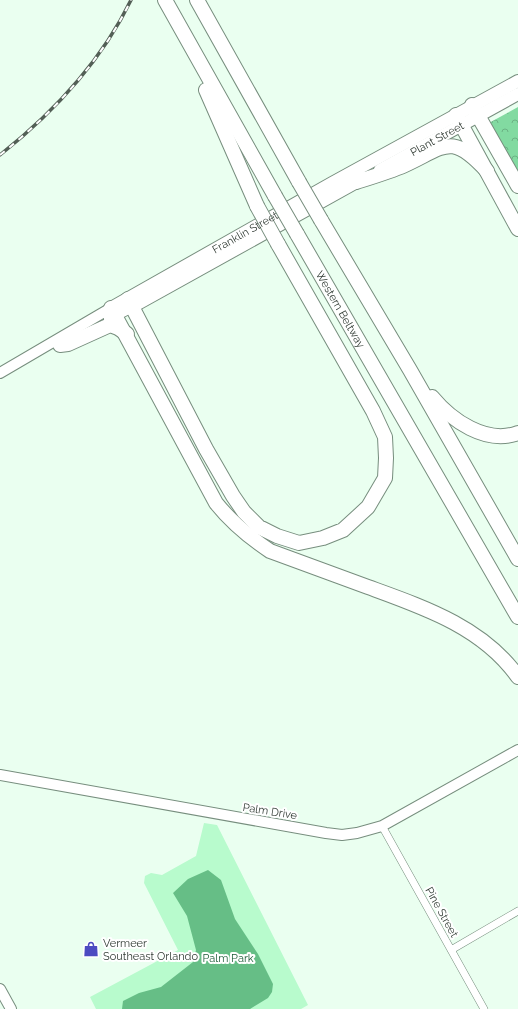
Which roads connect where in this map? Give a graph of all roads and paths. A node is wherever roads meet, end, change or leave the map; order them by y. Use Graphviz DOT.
graph roads {
  1 [pos="165,0"];
  2 [pos="197,0"];
  3 [pos="174,18"];
  4 [pos="518,80"];
  5 [pos="518,94"];
  6 [pos="475,111"];
  7 [pos="459,120"];
  8 [pos="487,170"];
  9 [pos="356,182"];
  10 [pos="518,186"];
  11 [pos="311,201"];
  12 [pos="518,230"];
  13 [pos="130,303"];
  14 [pos="113,312"];
  15 [pos="127,335"];
  16 [pos="60,345"];
  17 [pos="19,362"];
  18 [pos="410,370"];
  19 [pos="0,373"];
  20 [pos="518,433"];
  21 [pos="518,559"];
  22 [pos="518,617"];
  23 [pos="518,677"];
  24 [pos="518,750"];
  25 [pos="0,775"];
  26 [pos="382,826"];
  27 [pos="518,911"];
  28 [pos="451,950"];
  29 [pos="0,989"];
  30 [pos="11,1009"];
  31 [pos="484,1009"];
  1 -- 3 [label="highway, Western Beltway"];
  2 -- 18 [label="highway, bridge"];
  3 -- 13 [label="highway, bridge"];
  3 -- 22 [label="highway, Western Beltway, bridge"];
  4 -- 6 [label="main road, Plant Street"];
  5 -- 6 [label="main road, Plant Street"];
  6 -- 7 [label="main road, Plant Street"];
  6 -- 10 [label="highway"];
  7 -- 8 [label="highway"];
  7 -- 9 [label="main road, Plant Street"];
  7 -- 11 [label="main road, Franklin Street"];
  8 -- 9 [label="highway"];
  8 -- 12 [label="highway"];
  9 -- 11 [label="main road, Franklin Street"];
  11 -- 13 [label="main road, Franklin Street"];
  13 -- 14 [label="main road, Franklin Street"];
  14 -- 15 [label="highway"];
  14 -- 16 [label="street, Franklin Street"];
  14 -- 17 [label="street, Franklin Street"];
  15 -- 16 [label="highway"];
  15 -- 23 [label="highway"];
  16 -- 17 [label="street, Franklin Street"];
  17 -- 19 [label="street, Franklin Street"];
  18 -- 20 [label="highway"];
  18 -- 21 [label="highway"];
  24 -- 26 [label="street, Palm Drive"];
  25 -- 26 [label="street, Palm Drive"];
  26 -- 28 [label="street, Pine Street"];
  27 -- 28 [label="street"];
  28 -- 31 [label="street, Pine Street"];
  29 -- 30 [label="street"];
}
